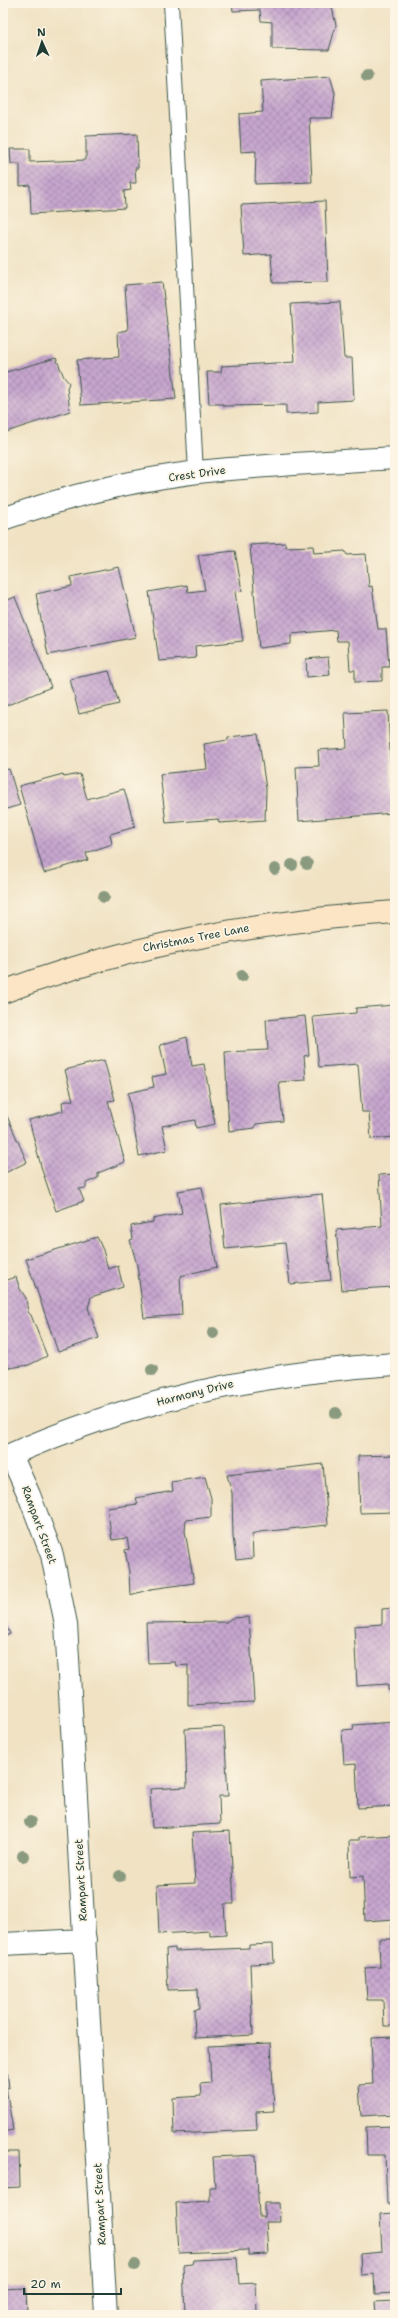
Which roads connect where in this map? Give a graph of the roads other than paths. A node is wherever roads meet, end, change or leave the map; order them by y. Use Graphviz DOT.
graph roads {
  1 [pos="171,3"];
  2 [pos="395,458"];
  3 [pos="196,473"];
  4 [pos="3,519"];
  5 [pos="395,912"];
  6 [pos="3,992"];
  7 [pos="395,1364"];
  8 [pos="7,1456"];
  9 [pos="85,1940"];
  10 [pos="3,1944"];
  11 [pos="106,2315"];
  1 -- 3 [label="lane"];
  2 -- 3 [label="street, Crest Drive"];
  3 -- 4 [label="street, Crest Drive"];
  5 -- 6 [label="street, Christmas Tree Lane"];
  7 -- 8 [label="street, Harmony Drive"];
  8 -- 9 [label="street, Rampart Street"];
  9 -- 10 [label="street"];
  9 -- 11 [label="street, Rampart Street"];
}
